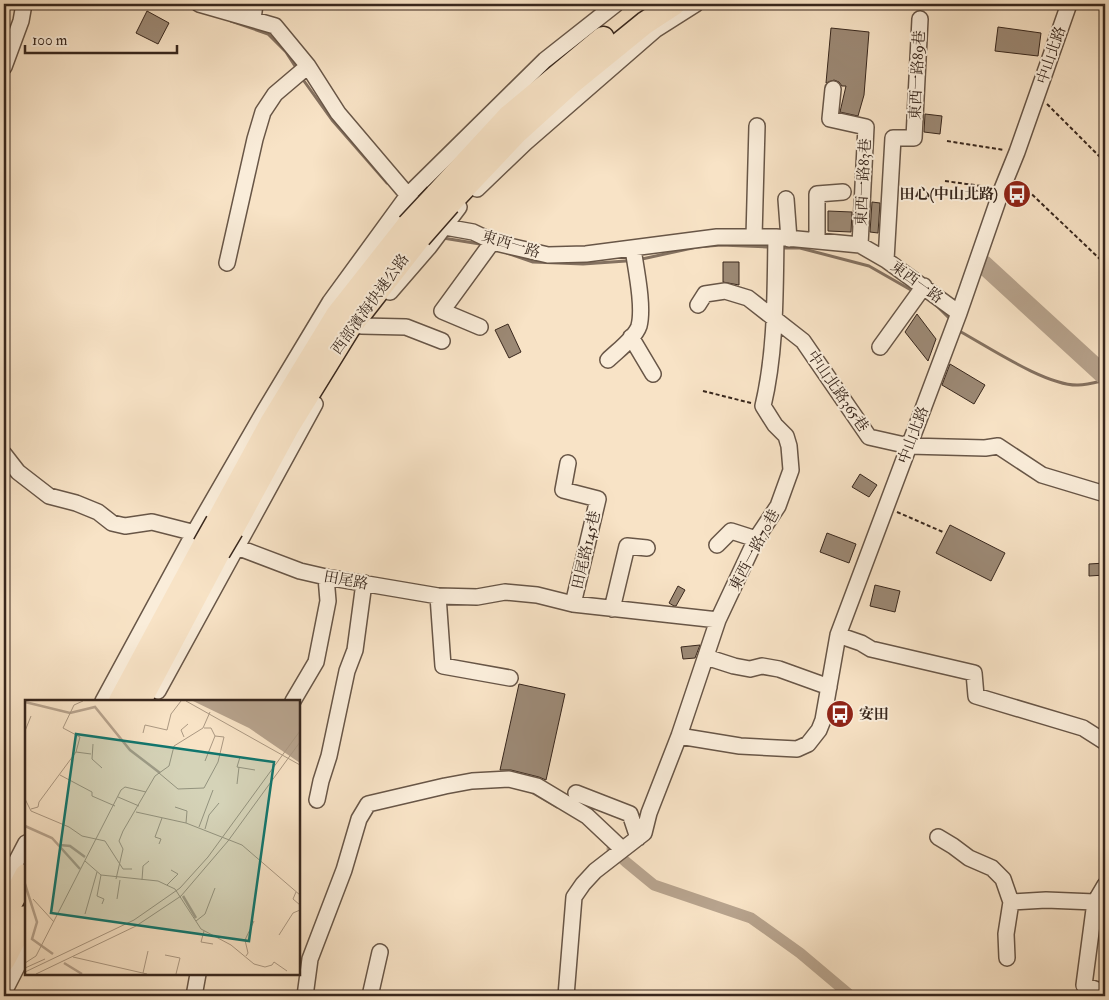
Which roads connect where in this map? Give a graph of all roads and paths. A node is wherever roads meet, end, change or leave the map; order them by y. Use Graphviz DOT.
graph roads {
  1 [pos="24,4"];
  2 [pos="199,4"];
  3 [pos="255,4"];
  4 [pos="616,4"];
  5 [pos="647,4"];
  6 [pos="674,4"];
  7 [pos="696,4"];
  8 [pos="1069,4"];
  9 [pos="253,19"];
  10 [pos="920,19"];
  11 [pos="308,66"];
  12 [pos="4,67"];
  13 [pos="834,89"];
  14 [pos="1038,95"];
  15 [pos="757,126"];
  16 [pos="947,141"];
  17 [pos="1017,152"];
  18 [pos="1105,162"];
  19 [pos="1008,172"];
  20 [pos="945,181"];
  21 [pos="1002,189"];
  22 [pos="843,192"];
  23 [pos="408,195"];
  24 [pos="442,199"];
  25 [pos="786,199"];
  26 [pos="445,227"];
  27 [pos="754,237"];
  28 [pos="782,238"];
  29 [pos="492,241"];
  30 [pos="817,241"];
  31 [pos="860,245"];
  32 [pos="633,249"];
  33 [pos="886,260"];
  34 [pos="227,263"];
  35 [pos="1105,264"];
  36 [pos="924,286"];
  37 [pos="698,305"];
  38 [pos="959,313"];
  39 [pos="775,320"];
  40 [pos="361,326"];
  41 [pos="480,327"];
  42 [pos="631,337"];
  43 [pos="442,341"];
  44 [pos="880,347"];
  45 [pos="608,360"];
  46 [pos="653,374"];
  47 [pos="703,391"];
  48 [pos="763,406"];
  49 [pos="909,446"];
  50 [pos="4,454"];
  51 [pos="568,463"];
  52 [pos="1105,494"];
  53 [pos="886,507"];
  54 [pos="943,532"];
  55 [pos="217,538"];
  56 [pos="756,539"];
  57 [pos="717,545"];
  58 [pos="648,548"];
  59 [pos="326,577"];
  60 [pos="364,583"];
  61 [pos="438,596"];
  62 [pos="573,604"];
  63 [pos="612,608"];
  64 [pos="718,620"];
  65 [pos="838,635"];
  66 [pos="706,657"];
  67 [pos="510,678"];
  68 [pos="829,687"];
  69 [pos="104,700"];
  70 [pos="121,700"];
  71 [pos="140,700"];
  72 [pos="152,700"];
  73 [pos="294,700"];
  74 [pos="679,736"];
  75 [pos="1105,742"];
  76 [pos="576,793"];
  77 [pos="317,800"];
  78 [pos="649,813"];
  79 [pos="630,814"];
  80 [pos="938,837"];
  81 [pos="638,838"];
  82 [pos="25,845"];
  83 [pos="622,849"];
  84 [pos="25,878"];
  85 [pos="4,885"];
  86 [pos="1105,885"];
  87 [pos="1011,902"];
  88 [pos="1095,902"];
  89 [pos="13,914"];
  90 [pos="25,951"];
  91 [pos="380,952"];
  92 [pos="1007,958"];
  93 [pos="4,960"];
  94 [pos="198,975"];
  95 [pos="4,992"];
  96 [pos="1105,994"];
  97 [pos="194,996"];
  98 [pos="305,996"];
  99 [pos="370,996"];
  100 [pos="566,996"];
  1 -- 12 [label="street"];
  2 -- 9 [label="street, 東西一路"];
  3 -- 9 [label="street"];
  4 -- 23 [label="street"];
  5 -- 24 [label="highway, 西部濱海快速公路"];
  6 -- 24 [label="highway, 西部濱海快速公路"];
  7 -- 26 [label="street"];
  8 -- 14 [label="street, 中山北路"];
  9 -- 11 [label="street, 東西一路"];
  10 -- 33 [label="street, 東西一路89巷"];
  11 -- 23 [label="street, 東西一路"];
  11 -- 34 [label="street"];
  13 -- 31 [label="street, 東西一路83巷"];
  14 -- 17 [label="street, 中山北路"];
  14 -- 18 [label="path"];
  15 -- 27 [label="street"];
  16 -- 17 [label="path"];
  17 -- 19 [label="street, 中山北路"];
  19 -- 21 [label="street, 中山北路"];
  19 -- 35 [label="path"];
  20 -- 21 [label="path"];
  21 -- 38 [label="street, 中山北路"];
  22 -- 30 [label="street"];
  23 -- 26 [label="street, 東西一路"];
  23 -- 55 [label="street"];
  24 -- 55 [label="highway, 西部濱海快速公路, bridge"];
  25 -- 28 [label="street"];
  26 -- 29 [label="street, 東西一路"];
  26 -- 40 [label="street"];
  27 -- 28 [label="street, 東西一路"];
  27 -- 32 [label="street, 東西一路"];
  28 -- 30 [label="street, 東西一路"];
  28 -- 39 [label="street"];
  29 -- 32 [label="street, 東西一路"];
  29 -- 41 [label="street"];
  30 -- 31 [label="street, 東西一路"];
  31 -- 33 [label="street, 東西一路"];
  32 -- 42 [label="street"];
  33 -- 36 [label="street, 東西一路"];
  36 -- 38 [label="street, 東西一路"];
  36 -- 44 [label="street"];
  37 -- 39 [label="street, 中山北路365巷"];
  38 -- 49 [label="street, 中山北路"];
  39 -- 48 [label="street"];
  39 -- 49 [label="street, 中山北路365巷"];
  40 -- 43 [label="street"];
  40 -- 55 [label="street"];
  42 -- 45 [label="street"];
  42 -- 46 [label="street"];
  47 -- 48 [label="path"];
  48 -- 56 [label="street, 東西一路70巷"];
  49 -- 52 [label="street, 中山北路365巷"];
  49 -- 53 [label="street, 中山北路"];
  50 -- 55 [label="street, 田尾路"];
  51 -- 62 [label="street, 田尾路145巷"];
  53 -- 54 [label="path"];
  53 -- 65 [label="street, 中山北路"];
  55 -- 59 [label="street, 田尾路"];
  55 -- 69 [label="street"];
  55 -- 70 [label="highway, 西部濱海快速公路"];
  55 -- 71 [label="highway, 西部濱海快速公路"];
  55 -- 72 [label="street"];
  56 -- 57 [label="street"];
  56 -- 64 [label="street, 東西一路70巷"];
  58 -- 63 [label="street"];
  59 -- 60 [label="street, 田尾路"];
  59 -- 73 [label="street"];
  60 -- 61 [label="street, 田尾路"];
  60 -- 77 [label="street"];
  61 -- 62 [label="street, 田尾路"];
  61 -- 67 [label="street"];
  62 -- 63 [label="street, 田尾路"];
  63 -- 64 [label="street, 田尾路"];
  64 -- 66 [label="street, 東西一路70巷"];
  65 -- 68 [label="street, 中山北路"];
  65 -- 75 [label="street"];
  66 -- 68 [label="street"];
  66 -- 74 [label="street, 東西一路70巷"];
  68 -- 74 [label="street, 中山北路"];
  74 -- 78 [label="street, 東西一路70巷"];
  76 -- 79 [label="street"];
  78 -- 79 [label="street"];
  78 -- 81 [label="street, 東西一路70巷"];
  79 -- 81 [label="street"];
  80 -- 87 [label="street"];
  81 -- 83 [label="street"];
  82 -- 85 [label="street"];
  83 -- 98 [label="street"];
  83 -- 100 [label="street"];
  84 -- 89 [label="highway"];
  86 -- 88 [label="street"];
  87 -- 88 [label="street"];
  87 -- 92 [label="street"];
  88 -- 96 [label="street"];
  89 -- 93 [label="highway"];
  90 -- 95 [label="street"];
  91 -- 99 [label="street"];
  94 -- 97 [label="street"];
}
